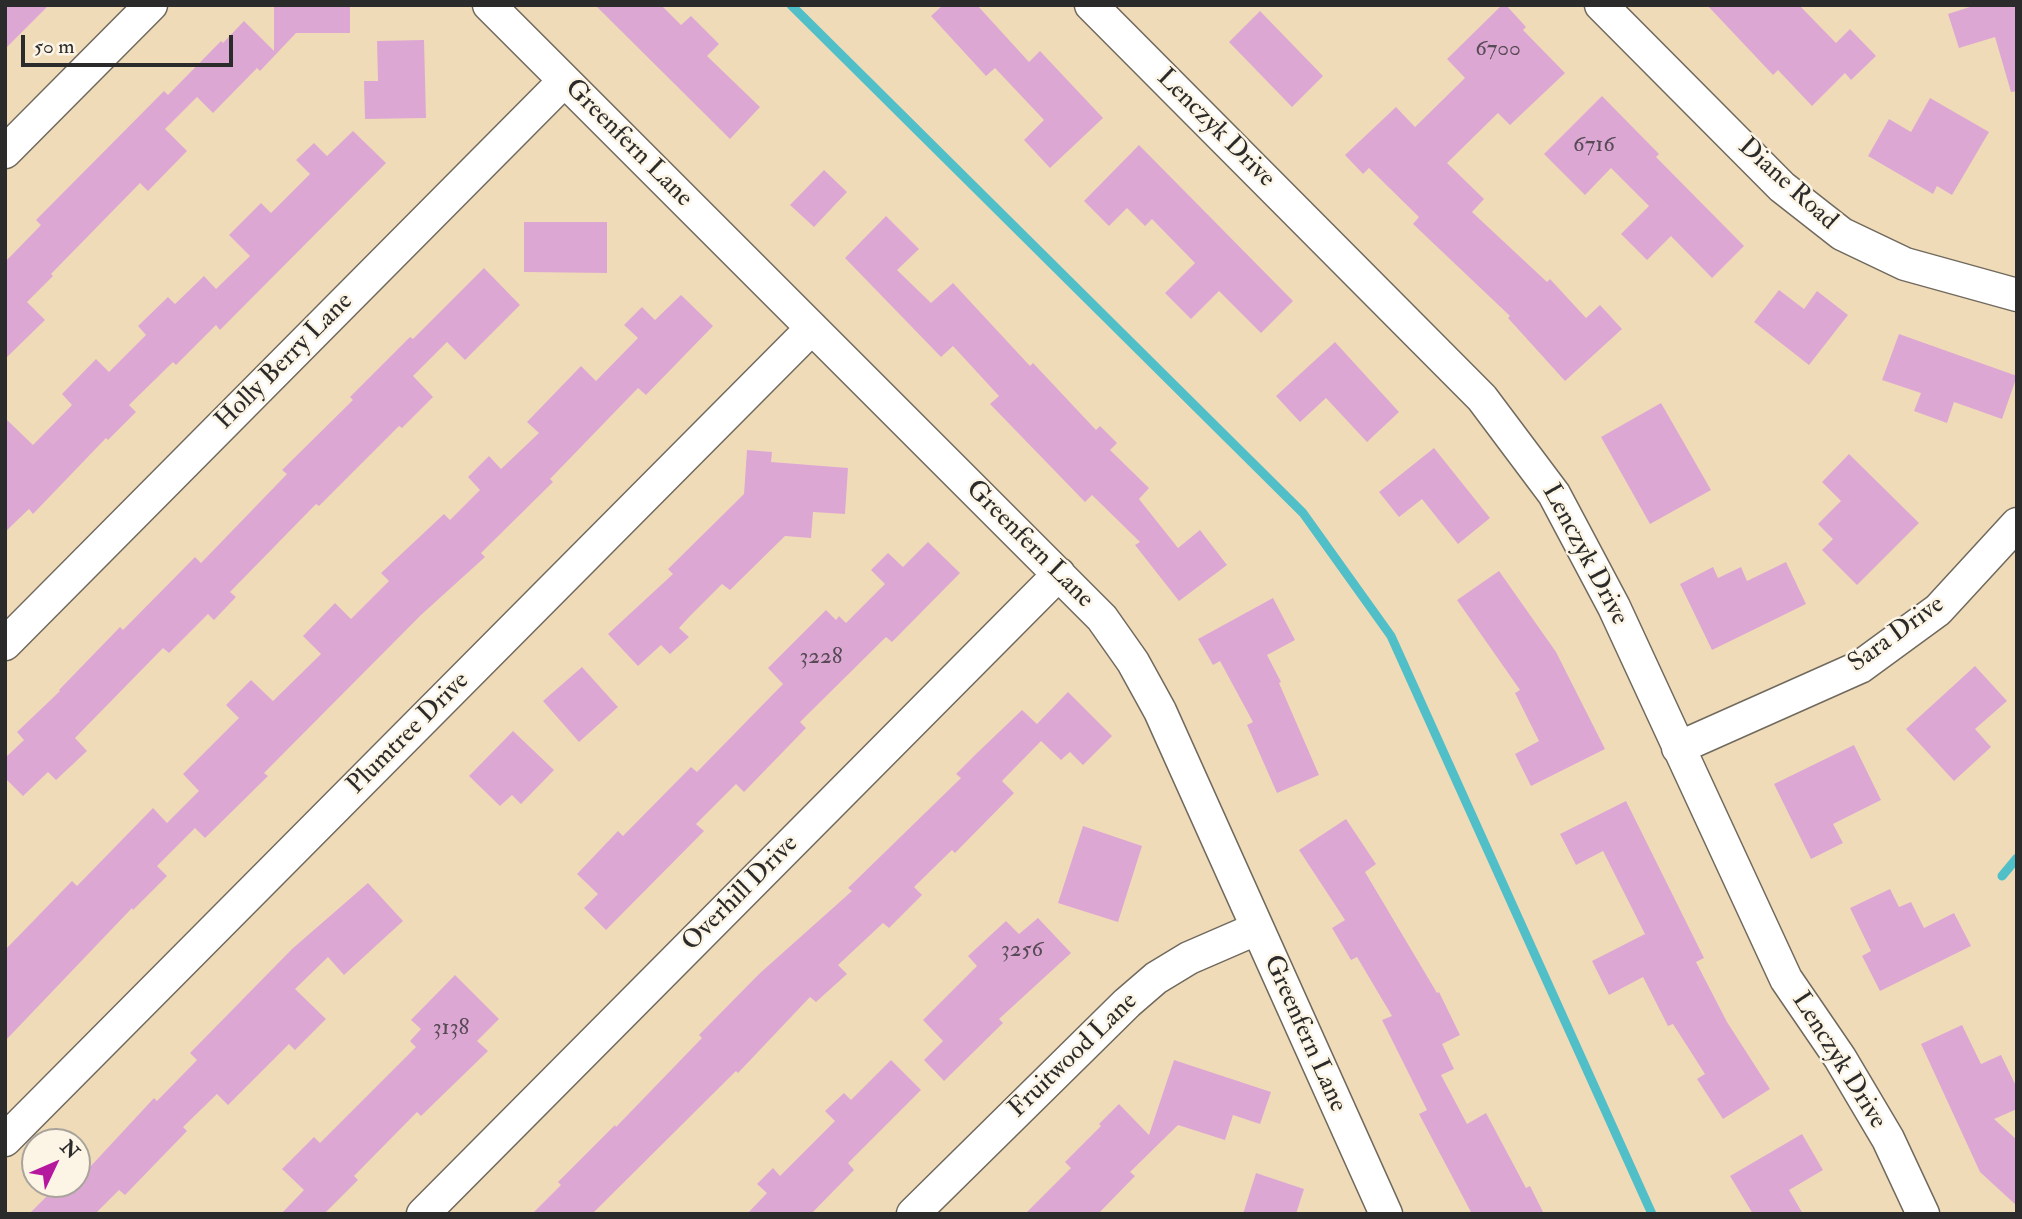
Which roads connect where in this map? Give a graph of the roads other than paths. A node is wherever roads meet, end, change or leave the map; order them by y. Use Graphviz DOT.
graph roads {
  1 [pos="151,5"];
  2 [pos="489,5"];
  3 [pos="1091,5"];
  4 [pos="1601,5"];
  5 [pos="565,81"];
  6 [pos="5,152"];
  7 [pos="2017,295"];
  8 [pos="812,328"];
  9 [pos="2017,524"];
  10 [pos="1059,574"];
  11 [pos="5,644"];
  12 [pos="1678,748"];
  13 [pos="1256,929"];
  14 [pos="5,1140"];
  15 [pos="423,1214"];
  16 [pos="913,1214"];
  17 [pos="1385,1214"];
  18 [pos="1923,1214"];
  1 -- 6 [label="street"];
  2 -- 5 [label="street, Greenfern Lane"];
  3 -- 12 [label="street, Lenczyk Drive"];
  4 -- 7 [label="street, Diane Road"];
  5 -- 8 [label="street, Greenfern Lane"];
  5 -- 11 [label="street, Holly Berry Lane"];
  8 -- 10 [label="street, Greenfern Lane"];
  8 -- 14 [label="street, Plumtree Drive"];
  9 -- 12 [label="street, Sara Drive"];
  10 -- 13 [label="street, Greenfern Lane"];
  10 -- 15 [label="street, Overhill Drive"];
  12 -- 18 [label="street, Lenczyk Drive"];
  13 -- 16 [label="street, Fruitwood Lane"];
  13 -- 17 [label="street, Greenfern Lane"];
}
